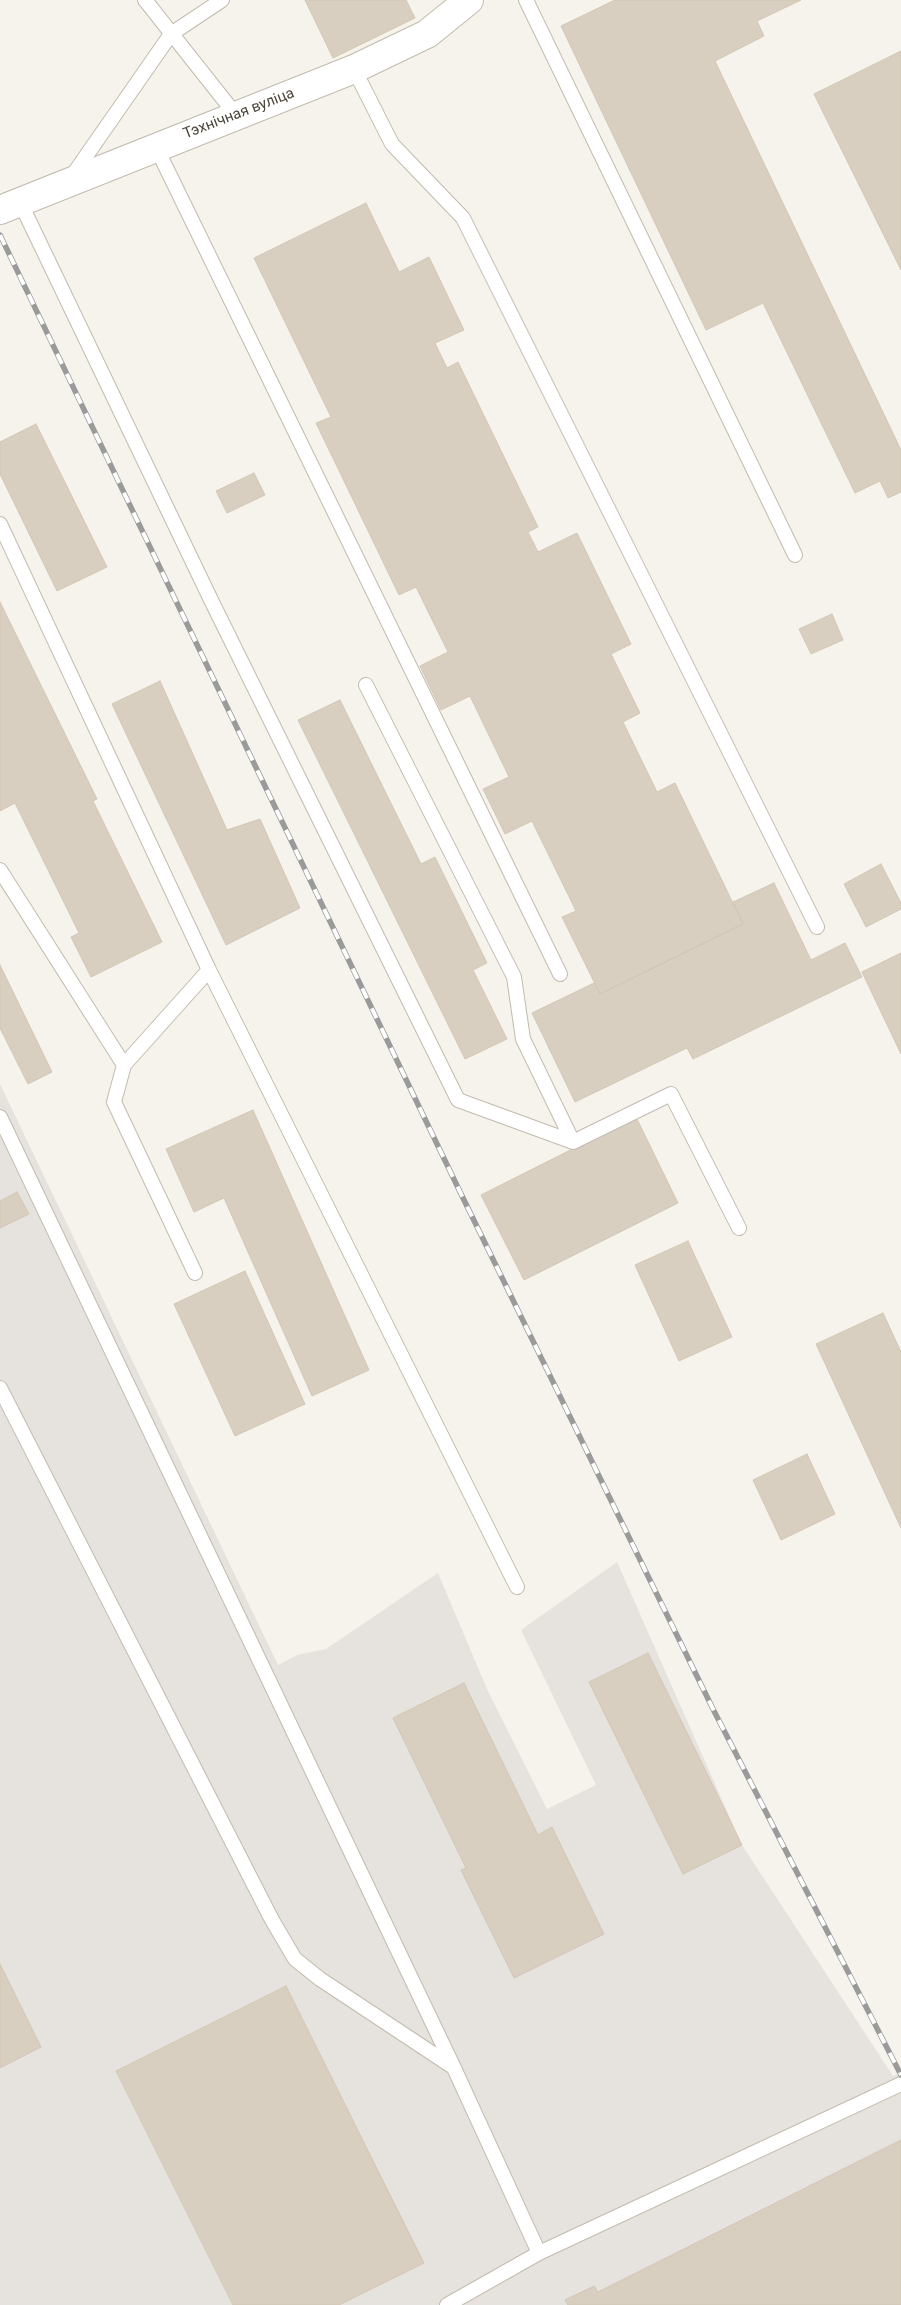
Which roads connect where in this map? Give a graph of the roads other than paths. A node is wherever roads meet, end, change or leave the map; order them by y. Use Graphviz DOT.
graph roads {
  1 [pos="145,0"];
  2 [pos="222,0"];
  3 [pos="469,0"];
  4 [pos="526,0"];
  5 [pos="171,34"];
  6 [pos="354,70"];
  7 [pos="236,115"];
  8 [pos="156,147"];
  9 [pos="66,184"];
  10 [pos="10,206"];
  11 [pos="0,524"];
  12 [pos="795,555"];
  13 [pos="366,686"];
  14 [pos="0,870"];
  15 [pos="817,927"];
  16 [pos="209,970"];
  17 [pos="560,974"];
  18 [pos="124,1065"];
  19 [pos="0,1117"];
  20 [pos="573,1142"];
  21 [pos="739,1228"];
  22 [pos="195,1273"];
  23 [pos="0,1388"];
  24 [pos="517,1587"];
  25 [pos="454,2068"];
  26 [pos="901,2084"];
  27 [pos="539,2253"];
  28 [pos="447,2305"];
  1 -- 5 [label="lane"];
  2 -- 5 [label="lane"];
  3 -- 6 [label="street, Тэхнічная вуліца"];
  4 -- 12 [label="lane"];
  5 -- 7 [label="lane"];
  5 -- 9 [label="lane"];
  6 -- 7 [label="street, Тэхнічная вуліца"];
  6 -- 15 [label="lane"];
  7 -- 8 [label="street, Тэхнічная вуліца"];
  8 -- 9 [label="street, Тэхнічная вуліца"];
  8 -- 17 [label="lane"];
  9 -- 10 [label="street, Тэхнічная вуліца"];
  10 -- 20 [label="lane"];
  11 -- 16 [label="lane"];
  13 -- 20 [label="lane"];
  14 -- 18 [label="lane"];
  16 -- 18 [label="lane"];
  16 -- 24 [label="lane"];
  18 -- 22 [label="lane"];
  19 -- 25 [label="lane"];
  20 -- 21 [label="lane"];
  23 -- 25 [label="lane"];
  25 -- 27 [label="lane"];
  26 -- 27 [label="lane"];
  27 -- 28 [label="lane"];
}
